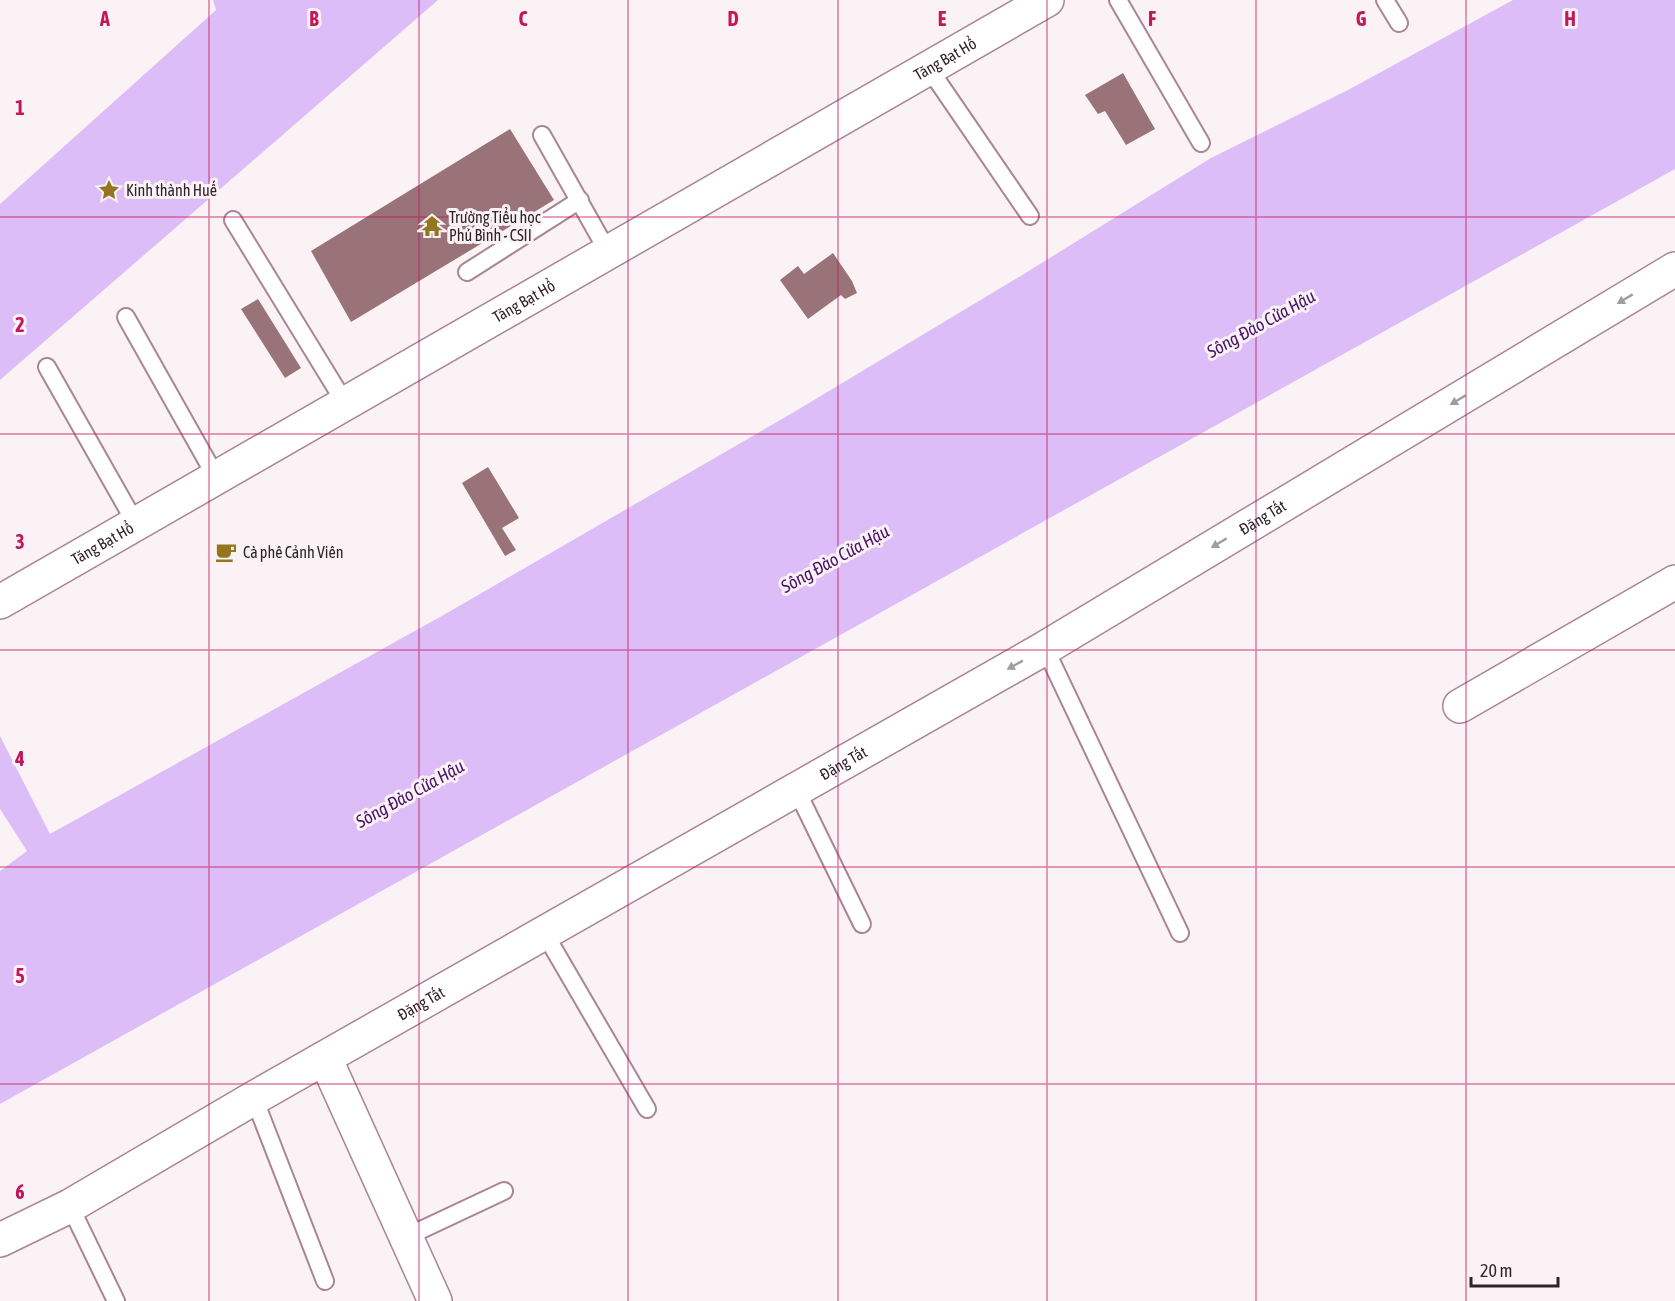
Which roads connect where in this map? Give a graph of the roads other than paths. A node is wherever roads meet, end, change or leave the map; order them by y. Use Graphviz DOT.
graph roads {
  1 [pos="1047,0"];
  2 [pos="1118,0"];
  3 [pos="1386,0"];
  4 [pos="1399,23"];
  5 [pos="928,67"];
  6 [pos="542,135"];
  7 [pos="1201,143"];
  8 [pos="580,200"];
  9 [pos="1030,216"];
  10 [pos="233,220"];
  11 [pos="608,252"];
  12 [pos="1675,269"];
  13 [pos="467,272"];
  14 [pos="126,317"];
  15 [pos="47,368"];
  16 [pos="345,403"];
  17 [pos="216,477"];
  18 [pos="135,524"];
  19 [pos="1675,582"];
  20 [pos="8,597"];
  21 [pos="1045,648"];
  22 [pos="1460,706"];
  23 [pos="796,789"];
  24 [pos="862,924"];
  25 [pos="1180,933"];
  26 [pos="545,934"];
  27 [pos="325,1058"];
  28 [pos="254,1098"];
  29 [pos="647,1109"];
  30 [pos="504,1191"];
  31 [pos="70,1206"];
  32 [pos="406,1237"];
  33 [pos="0,1240"];
  34 [pos="325,1281"];
  35 [pos="428,1299"];
  36 [pos="116,1301"];
  1 -- 5 [label="street, Tăng Bạt Hổ"];
  2 -- 7 [label="lane"];
  3 -- 4 [label="lane"];
  5 -- 9 [label="lane"];
  5 -- 11 [label="street, Tăng Bạt Hổ"];
  6 -- 8 [label="lane"];
  8 -- 11 [label="lane"];
  8 -- 13 [label="lane"];
  10 -- 16 [label="lane"];
  11 -- 16 [label="street, Tăng Bạt Hổ"];
  12 -- 21 [label="street, Đặng Tất, one-way"];
  14 -- 17 [label="lane"];
  15 -- 18 [label="lane"];
  16 -- 17 [label="street, Tăng Bạt Hổ"];
  17 -- 18 [label="street, Tăng Bạt Hổ"];
  18 -- 20 [label="street, Tăng Bạt Hổ"];
  19 -- 22 [label="street"];
  21 -- 23 [label="street, Đặng Tất, one-way"];
  21 -- 25 [label="lane"];
  23 -- 24 [label="lane"];
  23 -- 26 [label="street, Đặng Tất"];
  26 -- 27 [label="street, Đặng Tất"];
  26 -- 29 [label="lane"];
  27 -- 28 [label="street, Đặng Tất"];
  27 -- 32 [label="street"];
  28 -- 31 [label="street, Đặng Tất"];
  28 -- 34 [label="lane"];
  30 -- 32 [label="lane"];
  31 -- 33 [label="street, Đặng Tất"];
  31 -- 36 [label="lane"];
  32 -- 35 [label="street"];
}
